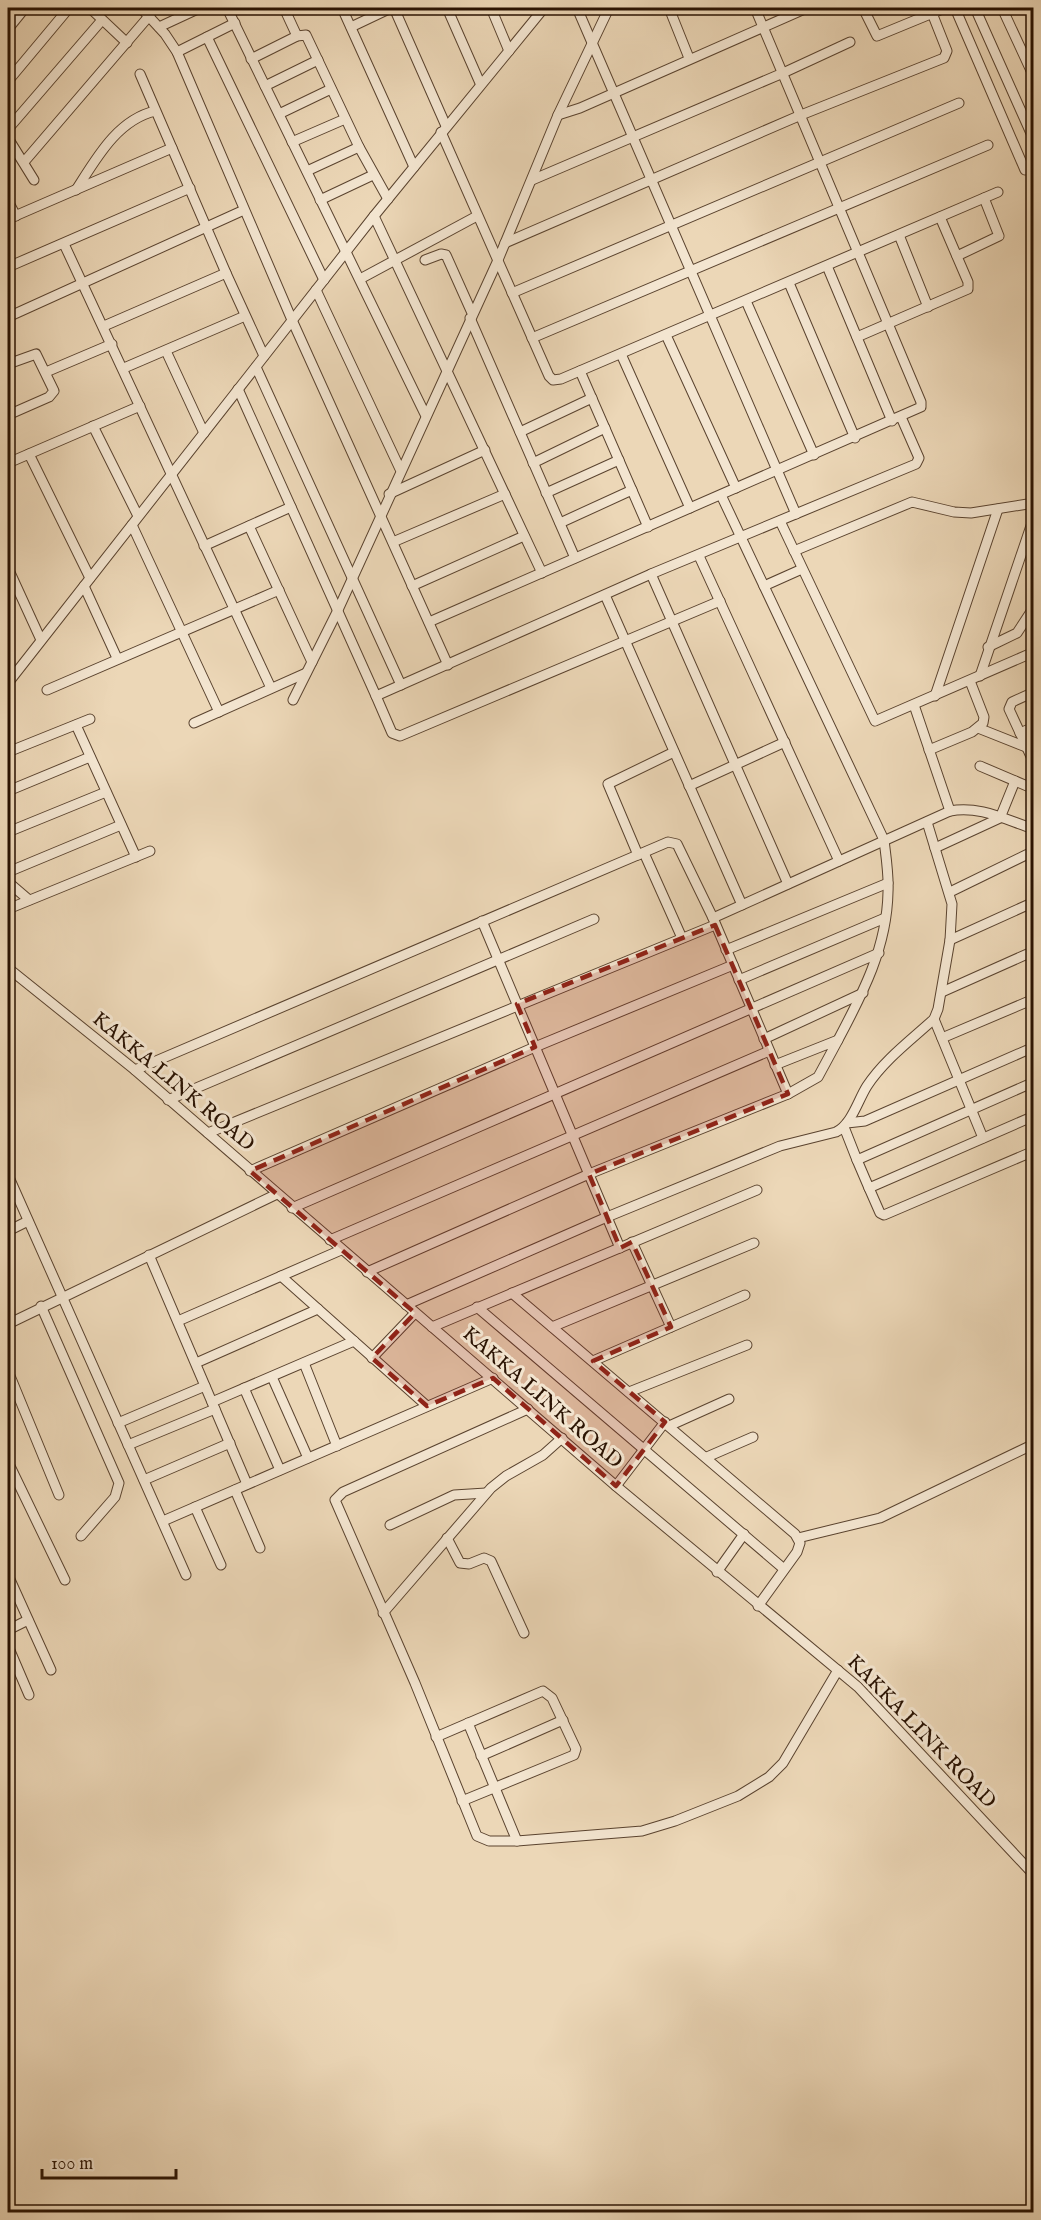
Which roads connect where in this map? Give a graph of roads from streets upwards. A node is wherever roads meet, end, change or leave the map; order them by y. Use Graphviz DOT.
graph roads {
  1 [pos="25,8"];
  2 [pos="69,8"];
  3 [pos="90,8"];
  4 [pos="141,8"];
  5 [pos="200,8"];
  6 [pos="227,8"];
  7 [pos="284,8"];
  8 [pos="342,8"];
  9 [pos="393,8"];
  10 [pos="447,8"];
  11 [pos="491,8"];
  12 [pos="544,8"];
  13 [pos="577,8"];
  14 [pos="609,8"];
  15 [pos="669,8"];
  16 [pos="755,8"];
  17 [pos="807,8"];
  18 [pos="863,8"];
  19 [pos="945,8"];
  20 [pos="955,8"];
  21 [pos="975,8"];
  22 [pos="1002,8"];
  23 [pos="931,10"];
  24 [pos="535,12"];
  25 [pos="150,15"];
  26 [pos="102,20"];
  27 [pos="235,23"];
  28 [pos="159,27"];
  29 [pos="351,27"];
  30 [pos="763,27"];
  31 [pos="8,29"];
  32 [pos="297,36"];
  33 [pos="207,37"];
  34 [pos="592,42"];
  35 [pos="850,42"];
  36 [pos="127,43"];
  37 [pos="509,51"];
  38 [pos="177,52"];
  39 [pos="689,58"];
  40 [pos="251,59"];
  41 [pos="318,60"];
  42 [pos="783,73"];
  43 [pos="140,74"];
  44 [pos="1034,77"];
  45 [pos="8,81"];
  46 [pos="480,83"];
  47 [pos="266,86"];
  48 [pos="332,89"];
  49 [pos="612,94"];
  50 [pos="959,103"];
  51 [pos="155,111"];
  52 [pos="279,114"];
  53 [pos="558,115"];
  54 [pos="801,115"];
  55 [pos="345,119"];
  56 [pos="8,129"];
  57 [pos="444,129"];
  58 [pos="8,138"];
  59 [pos="631,138"];
  60 [pos="1034,140"];
  61 [pos="292,142"];
  62 [pos="988,145"];
  63 [pos="359,147"];
  64 [pos="172,148"];
  65 [pos="24,162"];
  66 [pos="820,163"];
  67 [pos="414,167"];
  68 [pos="1025,170"];
  69 [pos="306,171"];
  70 [pos="373,175"];
  71 [pos="34,180"];
  72 [pos="532,180"];
  73 [pos="652,182"];
  74 [pos="190,188"];
  75 [pos="76,190"];
  76 [pos="999,192"];
  77 [pos="984,198"];
  78 [pos="388,199"];
  79 [pos="320,200"];
  80 [pos="8,201"];
  81 [pos="840,208"];
  82 [pos="244,210"];
  83 [pos="374,216"];
  84 [pos="477,216"];
  85 [pos="940,217"];
  86 [pos="12,218"];
  87 [pos="672,226"];
  88 [pos="207,228"];
  89 [pos="899,235"];
  90 [pos="505,243"];
  91 [pos="64,244"];
  92 [pos="859,252"];
  93 [pos="346,253"];
  94 [pos="957,256"];
  95 [pos="394,259"];
  96 [pos="425,260"];
  97 [pos="498,260"];
  98 [pos="827,266"];
  99 [pos="8,267"];
  100 [pos="691,272"];
  101 [pos="226,273"];
  102 [pos="360,279"];
  103 [pos="324,280"];
  104 [pos="789,283"];
  105 [pos="82,284"];
  106 [pos="316,290"];
  107 [pos="512,293"];
  108 [pos="746,301"];
  109 [pos="928,307"];
  110 [pos="471,315"];
  111 [pos="245,316"];
  112 [pos="710,316"];
  113 [pos="8,317"];
  114 [pos="292,320"];
  115 [pos="889,323"];
  116 [pos="104,326"];
  117 [pos="666,335"];
  118 [pos="857,337"];
  119 [pos="532,338"];
  120 [pos="112,344"];
  121 [pos="166,351"];
  122 [pos="621,354"];
  123 [pos="264,356"];
  124 [pos="8,364"];
  125 [pos="256,367"];
  126 [pos="124,368"];
  127 [pos="447,368"];
  128 [pos="580,371"];
  129 [pos="46,372"];
  130 [pos="238,389"];
  131 [pos="592,398"];
  132 [pos="140,406"];
  133 [pos="425,414"];
  134 [pos="8,415"];
  135 [pos="897,419"];
  136 [pos="93,426"];
  137 [pos="605,428"];
  138 [pos="520,432"];
  139 [pos="204,433"];
  140 [pos="855,438"];
  141 [pos="485,450"];
  142 [pos="29,454"];
  143 [pos="814,455"];
  144 [pos="619,460"];
  145 [pos="8,463"];
  146 [pos="533,463"];
  147 [pos="400,469"];
  148 [pos="776,471"];
  149 [pos="171,475"];
  150 [pos="736,488"];
  151 [pos="632,490"];
  152 [pos="546,493"];
  153 [pos="389,494"];
  154 [pos="505,494"];
  155 [pos="722,495"];
  156 [pos="1034,503"];
  157 [pos="291,507"];
  158 [pos="690,508"];
  159 [pos="998,509"];
  160 [pos="380,513"];
  161 [pos="796,514"];
  162 [pos="138,516"];
  163 [pos="1034,517"];
  164 [pos="780,521"];
  165 [pos="560,523"];
  166 [pos="132,525"];
  167 [pos="249,526"];
  168 [pos="648,527"];
  169 [pos="524,536"];
  170 [pos="741,537"];
  171 [pos="393,542"];
  172 [pos="204,546"];
  173 [pos="794,551"];
  174 [pos="699,556"];
  175 [pos="575,558"];
  176 [pos="8,568"];
  177 [pos="802,569"];
  178 [pos="542,573"];
  179 [pos="651,574"];
  180 [pos="351,576"];
  181 [pos="90,578"];
  182 [pos="84,586"];
  183 [pos="412,586"];
  184 [pos="764,586"];
  185 [pos="279,590"];
  186 [pos="605,595"];
  187 [pos="720,601"];
  188 [pos="1034,607"];
  189 [pos="234,609"];
  190 [pos="338,610"];
  191 [pos="672,621"];
  192 [pos="429,622"];
  193 [pos="181,631"];
  194 [pos="41,640"];
  195 [pos="625,640"];
  196 [pos="988,647"];
  197 [pos="1034,652"];
  198 [pos="117,658"];
  199 [pos="312,662"];
  200 [pos="448,665"];
  201 [pos="306,673"];
  202 [pos="980,676"];
  203 [pos="970,681"];
  204 [pos="8,683"];
  205 [pos="401,685"];
  206 [pos="271,688"];
  207 [pos="46,690"];
  208 [pos="1034,692"];
  209 [pos="376,696"];
  210 [pos="935,696"];
  211 [pos="293,700"];
  212 [pos="914,705"];
  213 [pos="219,712"];
  214 [pos="90,719"];
  215 [pos="194,723"];
  216 [pos="76,725"];
  217 [pos="1034,727"];
  218 [pos="978,728"];
  219 [pos="1020,733"];
  220 [pos="785,742"];
  221 [pos="1026,747"];
  222 [pos="929,750"];
  223 [pos="674,752"];
  224 [pos="8,753"];
  225 [pos="90,757"];
  226 [pos="1033,763"];
  227 [pos="736,765"];
  228 [pos="980,766"];
  229 [pos="1015,781"];
  230 [pos="689,786"];
  231 [pos="1034,789"];
  232 [pos="8,791"];
  233 [pos="106,792"];
  234 [pos="950,811"];
  235 [pos="1000,818"];
  236 [pos="927,822"];
  237 [pos="121,825"];
  238 [pos="1034,829"];
  239 [pos="8,832"];
  240 [pos="884,840"];
  241 [pos="936,848"];
  242 [pos="1034,850"];
  243 [pos="150,852"];
  244 [pos="641,854"];
  245 [pos="136,857"];
  246 [pos="839,861"];
  247 [pos="8,872"];
  248 [pos="8,882"];
  249 [pos="888,883"];
  250 [pos="788,884"];
  251 [pos="950,892"];
  252 [pos="29,900"];
  253 [pos="1034,902"];
  254 [pos="742,905"];
  255 [pos="8,909"];
  256 [pos="885,918"];
  257 [pos="594,919"];
  258 [pos="482,921"];
  259 [pos="714,921"];
  260 [pos="682,938"];
  261 [pos="950,940"];
  262 [pos="726,950"];
  263 [pos="1034,951"];
  264 [pos="879,953"];
  265 [pos="498,959"];
  266 [pos="733,965"];
  267 [pos="8,968"];
  268 [pos="739,980"];
  269 [pos="942,992"];
  270 [pos="863,993"];
  271 [pos="1034,999"];
  272 [pos="517,1004"];
  273 [pos="752,1010"];
  274 [pos="934,1019"];
  275 [pos="942,1038"];
  276 [pos="764,1039"];
  277 [pos="838,1040"];
  278 [pos="535,1047"];
  279 [pos="1034,1047"];
  280 [pos="769,1051"];
  281 [pos="775,1065"];
  282 [pos="135,1070"];
  283 [pos="957,1080"];
  284 [pos="1034,1082"];
  285 [pos="555,1094"];
  286 [pos="788,1094"];
  287 [pos="168,1100"];
  288 [pos="970,1110"];
  289 [pos="1034,1116"];
  290 [pos="846,1125"];
  291 [pos="208,1133"];
  292 [pos="573,1136"];
  293 [pos="983,1138"];
  294 [pos="1034,1150"];
  295 [pos="856,1160"];
  296 [pos="250,1171"];
  297 [pos="589,1174"];
  298 [pos="8,1177"];
  299 [pos="869,1188"];
  300 [pos="757,1190"];
  301 [pos="278,1194"];
  302 [pos="292,1208"];
  303 [pos="607,1217"];
  304 [pos="28,1221"];
  305 [pos="8,1231"];
  306 [pos="330,1240"];
  307 [pos="632,1242"];
  308 [pos="754,1243"];
  309 [pos="620,1248"];
  310 [pos="341,1250"];
  311 [pos="149,1254"];
  312 [pos="367,1272"];
  313 [pos="281,1276"];
  314 [pos="652,1285"];
  315 [pos="512,1293"];
  316 [pos="745,1294"];
  317 [pos="61,1296"];
  318 [pos="406,1305"];
  319 [pos="41,1306"];
  320 [pos="477,1307"];
  321 [pos="318,1309"];
  322 [pos="415,1312"];
  323 [pos="178,1321"];
  324 [pos="9,1325"];
  325 [pos="432,1327"];
  326 [pos="552,1327"];
  327 [pos="671,1327"];
  328 [pos="354,1341"];
  329 [pos="747,1344"];
  330 [pos="372,1358"];
  331 [pos="593,1361"];
  332 [pos="196,1363"];
  333 [pos="304,1363"];
  334 [pos="9,1377"];
  335 [pos="272,1377"];
  336 [pos="493,1378"];
  337 [pos="206,1386"];
  338 [pos="244,1388"];
  339 [pos="629,1392"];
  340 [pos="729,1400"];
  341 [pos="214,1405"];
  342 [pos="427,1406"];
  343 [pos="528,1409"];
  344 [pos="118,1423"];
  345 [pos="667,1424"];
  346 [pos="753,1437"];
  347 [pos="562,1438"];
  348 [pos="230,1443"];
  349 [pos="1034,1444"];
  350 [pos="129,1445"];
  351 [pos="337,1446"];
  352 [pos="644,1450"];
  353 [pos="706,1457"];
  354 [pos="308,1458"];
  355 [pos="8,1462"];
  356 [pos="280,1470"];
  357 [pos="144,1480"];
  358 [pos="248,1484"];
  359 [pos="616,1486"];
  360 [pos="235,1490"];
  361 [pos="486,1493"];
  362 [pos="59,1495"];
  363 [pos="195,1507"];
  364 [pos="162,1521"];
  365 [pos="390,1525"];
  366 [pos="744,1534"];
  367 [pos="81,1536"];
  368 [pos="447,1538"];
  369 [pos="798,1538"];
  370 [pos="260,1548"];
  371 [pos="221,1565"];
  372 [pos="784,1569"];
  373 [pos="717,1572"];
  374 [pos="8,1575"];
  375 [pos="186,1575"];
  376 [pos="65,1580"];
  377 [pos="759,1606"];
  378 [pos="383,1613"];
  379 [pos="28,1620"];
  380 [pos="8,1630"];
  381 [pos="524,1634"];
  382 [pos="8,1646"];
  383 [pos="51,1670"];
  384 [pos="838,1670"];
  385 [pos="29,1695"];
  386 [pos="563,1720"];
  387 [pos="468,1723"];
  388 [pos="436,1737"];
  389 [pos="481,1756"];
  390 [pos="495,1787"];
  391 [pos="462,1801"];
  392 [pos="517,1841"];
  393 [pos="1034,1875"];
  1 -- 31 [label="street"];
  2 -- 45 [label="street"];
  3 -- 26 [label="street"];
  4 -- 25 [label="street"];
  5 -- 28 [label="street"];
  6 -- 27 [label="street"];
  7 -- 32 [label="street"];
  8 -- 29 [label="street"];
  9 -- 29 [label="street"];
  9 -- 57 [label="street"];
  10 -- 46 [label="street"];
  11 -- 37 [label="street"];
  12 -- 24 [label="street"];
  13 -- 34 [label="street"];
  14 -- 34 [label="street"];
  15 -- 39 [label="street"];
  16 -- 30 [label="street"];
  17 -- 30 [label="street"];
  18 -- 23 [label="street"];
  19 -- 23 [label="street"];
  20 -- 68 [label="street"];
  21 -- 60 [label="street"];
  22 -- 44 [label="street"];
  23 -- 54 [label="street"];
  24 -- 37 [label="street"];
  25 -- 28 [label="street"];
  25 -- 36 [label="street"];
  26 -- 36 [label="street"];
  26 -- 56 [label="street"];
  27 -- 33 [label="street"];
  27 -- 40 [label="street"];
  28 -- 38 [label="street"];
  29 -- 67 [label="street"];
  30 -- 39 [label="street"];
  30 -- 42 [label="street"];
  32 -- 40 [label="street"];
  32 -- 41 [label="street"];
  33 -- 38 [label="street"];
  33 -- 103 [label="street"];
  34 -- 49 [label="street"];
  34 -- 53 [label="street"];
  35 -- 42 [label="street"];
  36 -- 65 [label="street"];
  37 -- 46 [label="street"];
  38 -- 82 [label="street"];
  39 -- 49 [label="street"];
  40 -- 47 [label="street"];
  41 -- 47 [label="street"];
  41 -- 48 [label="street"];
  42 -- 54 [label="street"];
  42 -- 59 [label="street"];
  43 -- 51 [label="street"];
  46 -- 57 [label="street"];
  47 -- 52 [label="street"];
  48 -- 52 [label="street"];
  48 -- 55 [label="street"];
  49 -- 53 [label="street"];
  49 -- 59 [label="street"];
  50 -- 66 [label="street"];
  51 -- 64 [label="street"];
  51 -- 75 [label="street"];
  52 -- 61 [label="street"];
  53 -- 72 [label="street"];
  54 -- 66 [label="street"];
  54 -- 73 [label="street"];
  55 -- 61 [label="street"];
  55 -- 63 [label="street"];
  57 -- 67 [label="street"];
  57 -- 84 [label="street"];
  58 -- 65 [label="street"];
  59 -- 72 [label="street"];
  59 -- 73 [label="street"];
  61 -- 69 [label="street"];
  62 -- 81 [label="street"];
  63 -- 69 [label="street"];
  63 -- 70 [label="street"];
  64 -- 74 [label="street"];
  64 -- 75 [label="street"];
  65 -- 71 [label="street"];
  66 -- 81 [label="street"];
  66 -- 87 [label="street"];
  67 -- 78 [label="street"];
  69 -- 79 [label="street"];
  70 -- 78 [label="street"];
  70 -- 79 [label="street"];
  72 -- 90 [label="street"];
  73 -- 87 [label="street"];
  73 -- 90 [label="street"];
  74 -- 88 [label="street"];
  74 -- 91 [label="street"];
  75 -- 86 [label="street"];
  76 -- 77 [label="street"];
  77 -- 85 [label="street"];
  77 -- 94 [label="street"];
  78 -- 83 [label="street"];
  79 -- 93 [label="street"];
  80 -- 86 [label="street"];
  81 -- 92 [label="street"];
  81 -- 100 [label="street"];
  82 -- 88 [label="street"];
  82 -- 114 [label="street"];
  83 -- 93 [label="street"];
  83 -- 95 [label="street"];
  84 -- 95 [label="street"];
  84 -- 97 [label="street"];
  85 -- 89 [label="street"];
  85 -- 94 [label="street"];
  87 -- 100 [label="street"];
  87 -- 107 [label="street"];
  88 -- 101 [label="street"];
  88 -- 105 [label="street"];
  89 -- 92 [label="street"];
  89 -- 109 [label="street"];
  90 -- 97 [label="street"];
  91 -- 99 [label="street"];
  91 -- 105 [label="street"];
  92 -- 98 [label="street"];
  92 -- 115 [label="street"];
  93 -- 102 [label="street"];
  93 -- 103 [label="street"];
  94 -- 109 [label="street"];
  95 -- 102 [label="street"];
  95 -- 127 [label="street"];
  96 -- 110 [label="street"];
  97 -- 107 [label="street"];
  97 -- 110 [label="street"];
  98 -- 104 [label="street"];
  98 -- 118 [label="street"];
  100 -- 112 [label="street"];
  100 -- 119 [label="street"];
  101 -- 111 [label="street"];
  101 -- 116 [label="street"];
  102 -- 133 [label="street"];
  103 -- 106 [label="street"];
  104 -- 108 [label="street"];
  104 -- 140 [label="street"];
  105 -- 113 [label="street"];
  105 -- 116 [label="street"];
  106 -- 114 [label="street"];
  106 -- 147 [label="street"];
  107 -- 119 [label="street"];
  108 -- 112 [label="street"];
  108 -- 143 [label="street"];
  109 -- 115 [label="street"];
  110 -- 127 [label="street"];
  110 -- 138 [label="street"];
  111 -- 121 [label="street"];
  111 -- 123 [label="street"];
  112 -- 117 [label="street"];
  112 -- 148 [label="street"];
  114 -- 123 [label="street"];
  114 -- 160 [label="street"];
  115 -- 118 [label="street"];
  115 -- 135 [label="street"];
  116 -- 120 [label="street"];
  117 -- 122 [label="street"];
  117 -- 150 [label="street"];
  118 -- 135 [label="street"];
  119 -- 128 [label="street"];
  120 -- 126 [label="street"];
  120 -- 129 [label="street"];
  121 -- 126 [label="street"];
  121 -- 139 [label="street"];
  122 -- 128 [label="street"];
  122 -- 158 [label="street"];
  123 -- 125 [label="street"];
  124 -- 129 [label="street"];
  125 -- 130 [label="street"];
  125 -- 180 [label="street"];
  126 -- 132 [label="street"];
  127 -- 133 [label="street"];
  127 -- 141 [label="street"];
  128 -- 131 [label="street"];
  129 -- 134 [label="street"];
  130 -- 139 [label="street"];
  130 -- 157 [label="street"];
  131 -- 137 [label="street"];
  131 -- 138 [label="street"];
  132 -- 136 [label="street"];
  132 -- 149 [label="street"];
  133 -- 147 [label="street"];
  135 -- 140 [label="street"];
  135 -- 161 [label="street"];
  136 -- 142 [label="street"];
  136 -- 162 [label="street"];
  137 -- 144 [label="street"];
  137 -- 146 [label="street"];
  138 -- 146 [label="street"];
  139 -- 149 [label="street"];
  140 -- 143 [label="street"];
  141 -- 153 [label="street"];
  141 -- 154 [label="street"];
  142 -- 145 [label="street"];
  142 -- 181 [label="street"];
  143 -- 148 [label="street"];
  144 -- 151 [label="street"];
  144 -- 152 [label="street"];
  146 -- 152 [label="street"];
  147 -- 153 [label="street"];
  148 -- 150 [label="street"];
  148 -- 161 [label="street"];
  149 -- 162 [label="street"];
  149 -- 172 [label="street"];
  150 -- 155 [label="street"];
  151 -- 165 [label="street"];
  151 -- 168 [label="street"];
  152 -- 165 [label="street"];
  153 -- 160 [label="street"];
  154 -- 169 [label="street"];
  154 -- 171 [label="street"];
  155 -- 158 [label="street"];
  155 -- 170 [label="street"];
  156 -- 159 [label="street"];
  157 -- 167 [label="street"];
  157 -- 190 [label="street"];
  158 -- 168 [label="street"];
  159 -- 173 [label="street"];
  159 -- 210 [label="street"];
  160 -- 171 [label="street"];
  160 -- 180 [label="street"];
  161 -- 164 [label="street"];
  162 -- 166 [label="street"];
  163 -- 196 [label="street"];
  164 -- 170 [label="street"];
  164 -- 173 [label="street"];
  165 -- 175 [label="street"];
  166 -- 181 [label="street"];
  166 -- 193 [label="street"];
  167 -- 172 [label="street"];
  167 -- 185 [label="street"];
  168 -- 175 [label="street"];
  169 -- 178 [label="street"];
  169 -- 183 [label="street"];
  170 -- 174 [label="street"];
  170 -- 184 [label="street"];
  171 -- 183 [label="street"];
  172 -- 189 [label="street"];
  173 -- 177 [label="street"];
  174 -- 179 [label="street"];
  174 -- 187 [label="street"];
  175 -- 178 [label="street"];
  176 -- 194 [label="street"];
  177 -- 184 [label="street"];
  177 -- 212 [label="street"];
  178 -- 192 [label="street"];
  179 -- 186 [label="street"];
  179 -- 191 [label="street"];
  180 -- 190 [label="street"];
  180 -- 205 [label="street"];
  181 -- 182 [label="street"];
  182 -- 194 [label="street"];
  182 -- 198 [label="street"];
  183 -- 192 [label="street"];
  184 -- 240 [label="street"];
  185 -- 189 [label="street"];
  185 -- 199 [label="street"];
  186 -- 195 [label="street"];
  186 -- 200 [label="street"];
  187 -- 191 [label="street"];
  187 -- 220 [label="street"];
  188 -- 196 [label="street"];
  189 -- 193 [label="street"];
  189 -- 206 [label="street"];
  190 -- 199 [label="street"];
  190 -- 209 [label="street"];
  191 -- 195 [label="street"];
  191 -- 227 [label="street"];
  192 -- 200 [label="street"];
  193 -- 198 [label="street"];
  193 -- 213 [label="street"];
  194 -- 204 [label="street"];
  195 -- 209 [label="street"];
  195 -- 223 [label="street"];
  196 -- 202 [label="street"];
  197 -- 202 [label="street"];
  198 -- 207 [label="street"];
  199 -- 201 [label="street"];
  200 -- 205 [label="street"];
  201 -- 206 [label="street"];
  201 -- 211 [label="street"];
  202 -- 203 [label="street"];
  203 -- 210 [label="street"];
  203 -- 218 [label="street"];
  205 -- 209 [label="street"];
  206 -- 213 [label="street"];
  208 -- 219 [label="street"];
  210 -- 212 [label="street"];
  212 -- 222 [label="street"];
  213 -- 215 [label="street"];
  214 -- 216 [label="street"];
  216 -- 224 [label="street"];
  216 -- 225 [label="street"];
  217 -- 219 [label="street"];
  218 -- 221 [label="street"];
  218 -- 222 [label="street"];
  219 -- 221 [label="street"];
  220 -- 227 [label="street"];
  220 -- 246 [label="street"];
  221 -- 226 [label="street"];
  222 -- 234 [label="street"];
  223 -- 230 [label="street"];
  223 -- 244 [label="street"];
  225 -- 232 [label="street"];
  225 -- 233 [label="street"];
  227 -- 230 [label="street"];
  227 -- 250 [label="street"];
  228 -- 229 [label="street"];
  229 -- 231 [label="street"];
  229 -- 235 [label="street"];
  230 -- 254 [label="street"];
  233 -- 237 [label="street"];
  233 -- 239 [label="street"];
  234 -- 235 [label="street"];
  234 -- 236 [label="street"];
  235 -- 238 [label="street"];
  235 -- 241 [label="street"];
  236 -- 240 [label="street"];
  236 -- 241 [label="street"];
  237 -- 245 [label="street"];
  237 -- 247 [label="street"];
  240 -- 246 [label="street"];
  240 -- 249 [label="street"];
  241 -- 251 [label="street"];
  242 -- 251 [label="street"];
  243 -- 245 [label="street"];
  244 -- 258 [label="street"];
  244 -- 259 [label="street"];
  244 -- 260 [label="street"];
  245 -- 252 [label="street"];
  246 -- 250 [label="street"];
  248 -- 252 [label="street"];
  249 -- 256 [label="street"];
  249 -- 262 [label="street"];
  250 -- 254 [label="street"];
  251 -- 261 [label="street"];
  252 -- 255 [label="street"];
  253 -- 261 [label="street"];
  254 -- 259 [label="street"];
  256 -- 264 [label="street"];
  256 -- 268 [label="street"];
  257 -- 265 [label="street"];
  258 -- 265 [label="street"];
  258 -- 282 [label="street"];
  259 -- 260 [label="street"];
  259 -- 262 [label="street"];
  260 -- 272 [label="street"];
  261 -- 269 [label="street"];
  262 -- 266 [label="street"];
  263 -- 269 [label="street"];
  264 -- 270 [label="street"];
  264 -- 273 [label="street"];
  265 -- 272 [label="street"];
  265 -- 287 [label="street"];
  266 -- 268 [label="street"];
  266 -- 278 [label="street"];
  267 -- 282 [label="street, KAKKA LINK ROAD"];
  268 -- 273 [label="street"];
  269 -- 274 [label="street"];
  270 -- 276 [label="street"];
  270 -- 277 [label="street"];
  271 -- 275 [label="street"];
  272 -- 278 [label="street"];
  272 -- 291 [label="street"];
  273 -- 276 [label="street"];
  273 -- 285 [label="street"];
  274 -- 275 [label="street"];
  274 -- 290 [label="street"];
  275 -- 283 [label="street"];
  276 -- 280 [label="street"];
  277 -- 281 [label="street"];
  277 -- 286 [label="street"];
  278 -- 285 [label="street"];
  278 -- 296 [label="street"];
  279 -- 283 [label="street"];
  280 -- 281 [label="street"];
  280 -- 292 [label="street"];
  281 -- 286 [label="street"];
  282 -- 287 [label="street, KAKKA LINK ROAD"];
  283 -- 288 [label="street"];
  283 -- 290 [label="street"];
  284 -- 288 [label="street"];
  285 -- 292 [label="street"];
  285 -- 302 [label="street"];
  286 -- 297 [label="street"];
  287 -- 291 [label="street, KAKKA LINK ROAD"];
  288 -- 293 [label="street"];
  288 -- 295 [label="street"];
  289 -- 293 [label="street"];
  290 -- 295 [label="street"];
  290 -- 303 [label="street"];
  291 -- 296 [label="street, KAKKA LINK ROAD"];
  292 -- 297 [label="street"];
  292 -- 306 [label="street"];
  293 -- 299 [label="street"];
  294 -- 299 [label="street"];
  295 -- 299 [label="street"];
  296 -- 301 [label="street, KAKKA LINK ROAD"];
  297 -- 303 [label="street"];
  297 -- 312 [label="street"];
  298 -- 304 [label="street"];
  300 -- 307 [label="street"];
  301 -- 302 [label="street, KAKKA LINK ROAD"];
  301 -- 311 [label="street"];
  302 -- 306 [label="street, KAKKA LINK ROAD"];
  303 -- 309 [label="street"];
  303 -- 318 [label="street"];
  304 -- 305 [label="street"];
  304 -- 317 [label="street"];
  306 -- 310 [label="street, KAKKA LINK ROAD"];
  307 -- 309 [label="street"];
  307 -- 314 [label="street"];
  308 -- 314 [label="street"];
  309 -- 315 [label="street"];
  310 -- 312 [label="street, KAKKA LINK ROAD"];
  310 -- 313 [label="street"];
  311 -- 317 [label="street"];
  311 -- 323 [label="street"];
  312 -- 318 [label="street, KAKKA LINK ROAD"];
  313 -- 321 [label="street"];
  313 -- 323 [label="street"];
  314 -- 326 [label="street"];
  314 -- 327 [label="street"];
  315 -- 320 [label="street"];
  315 -- 326 [label="street"];
  316 -- 327 [label="street"];
  317 -- 319 [label="street"];
  317 -- 344 [label="street"];
  318 -- 322 [label="street, KAKKA LINK ROAD"];
  319 -- 324 [label="street"];
  319 -- 367 [label="street"];
  320 -- 325 [label="street"];
  320 -- 352 [label="street"];
  321 -- 328 [label="street"];
  321 -- 332 [label="street"];
  322 -- 325 [label="street, KAKKA LINK ROAD"];
  322 -- 330 [label="street"];
  323 -- 332 [label="street"];
  325 -- 336 [label="street, KAKKA LINK ROAD"];
  326 -- 331 [label="street"];
  327 -- 331 [label="street"];
  328 -- 330 [label="street"];
  328 -- 333 [label="street"];
  329 -- 339 [label="street"];
  330 -- 342 [label="street"];
  331 -- 339 [label="street"];
  332 -- 337 [label="street"];
  333 -- 335 [label="street"];
  333 -- 351 [label="street"];
  334 -- 362 [label="street"];
  335 -- 338 [label="street"];
  335 -- 354 [label="street"];
  336 -- 342 [label="street"];
  336 -- 343 [label="street, KAKKA LINK ROAD"];
  337 -- 341 [label="street"];
  337 -- 344 [label="street"];
  338 -- 341 [label="street"];
  338 -- 356 [label="street"];
  339 -- 345 [label="street"];
  340 -- 345 [label="street"];
  341 -- 348 [label="street"];
  341 -- 350 [label="street"];
  342 -- 351 [label="street"];
  343 -- 347 [label="street, KAKKA LINK ROAD"];
  343 -- 378 [label="street"];
  344 -- 350 [label="street"];
  345 -- 352 [label="street"];
  345 -- 353 [label="street"];
  346 -- 353 [label="street"];
  347 -- 359 [label="street, KAKKA LINK ROAD"];
  347 -- 361 [label="street"];
  348 -- 357 [label="street"];
  348 -- 358 [label="street"];
  349 -- 369 [label="street"];
  350 -- 357 [label="street"];
  351 -- 354 [label="street"];
  352 -- 359 [label="street"];
  352 -- 366 [label="street"];
  353 -- 369 [label="street"];
  354 -- 356 [label="street"];
  355 -- 376 [label="street"];
  356 -- 358 [label="street"];
  357 -- 364 [label="street"];
  358 -- 360 [label="street"];
  359 -- 373 [label="street, KAKKA LINK ROAD"];
  360 -- 363 [label="street"];
  360 -- 370 [label="street"];
  361 -- 365 [label="street"];
  361 -- 368 [label="street"];
  363 -- 364 [label="street"];
  363 -- 371 [label="street"];
  364 -- 375 [label="street"];
  366 -- 372 [label="street"];
  366 -- 373 [label="street"];
  368 -- 378 [label="street"];
  368 -- 381 [label="street"];
  369 -- 372 [label="street"];
  372 -- 377 [label="street"];
  373 -- 377 [label="street, KAKKA LINK ROAD"];
  374 -- 379 [label="street"];
  377 -- 384 [label="street, KAKKA LINK ROAD"];
  378 -- 388 [label="street"];
  379 -- 380 [label="street"];
  379 -- 383 [label="street"];
  382 -- 385 [label="street"];
  384 -- 392 [label="street"];
  384 -- 393 [label="street, KAKKA LINK ROAD"];
  386 -- 387 [label="street"];
  386 -- 389 [label="street"];
  386 -- 390 [label="street"];
  387 -- 388 [label="street"];
  387 -- 389 [label="street"];
  388 -- 391 [label="street"];
  389 -- 390 [label="street"];
  390 -- 391 [label="street"];
  390 -- 392 [label="street"];
  391 -- 392 [label="street"];
}
